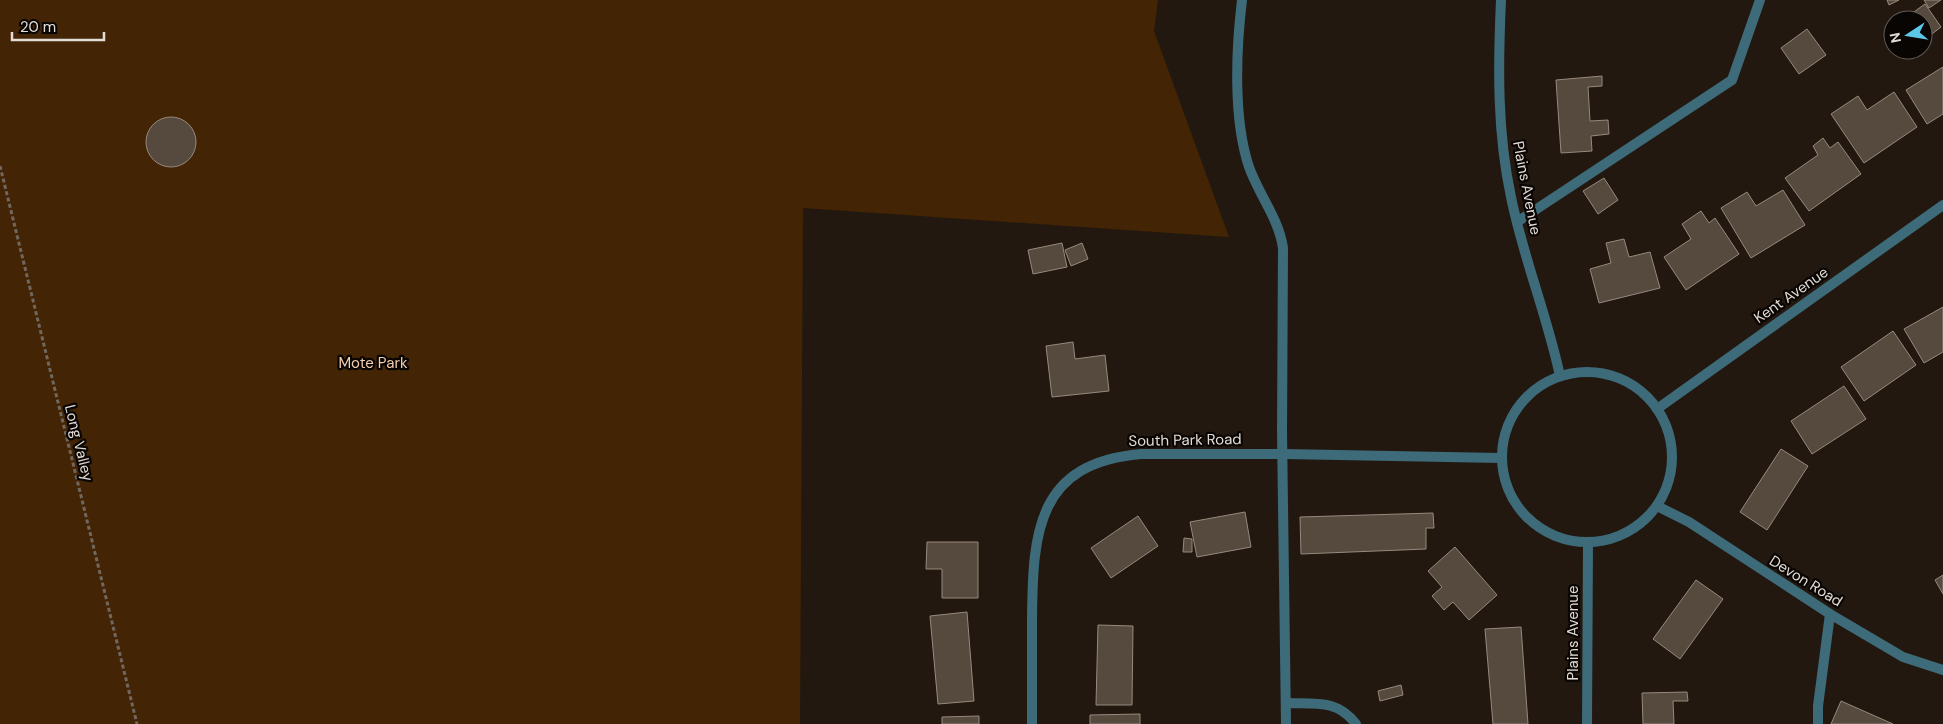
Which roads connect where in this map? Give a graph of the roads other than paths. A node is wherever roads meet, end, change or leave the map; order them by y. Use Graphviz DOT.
graph roads {
  1 [pos="1242,0"];
  2 [pos="1501,0"];
  3 [pos="1760,0"];
  4 [pos="1943,205"];
  5 [pos="1517,222"];
  6 [pos="1560,376"];
  7 [pos="1657,408"];
  8 [pos="1284,454"];
  9 [pos="1501,458"];
  10 [pos="1657,506"];
  11 [pos="1588,543"];
  12 [pos="1830,614"];
  13 [pos="1943,670"];
  14 [pos="1286,703"];
  15 [pos="1032,724"];
  16 [pos="1286,724"];
  17 [pos="1356,724"];
  18 [pos="1587,724"];
  19 [pos="1818,724"];
  1 -- 8 [label="street"];
  2 -- 5 [label="street, Plains Avenue"];
  3 -- 5 [label="street"];
  4 -- 7 [label="street, Kent Avenue"];
  5 -- 6 [label="street, Plains Avenue"];
  6 -- 7 [label="street"];
  6 -- 9 [label="street"];
  7 -- 10 [label="street"];
  8 -- 9 [label="street, South Park Road"];
  8 -- 14 [label="street"];
  8 -- 15 [label="street, South Park Road"];
  9 -- 11 [label="street"];
  10 -- 11 [label="street"];
  10 -- 12 [label="street, Devon Road"];
  11 -- 18 [label="street, Plains Avenue"];
  12 -- 13 [label="street, Devon Road"];
  12 -- 19 [label="street"];
  14 -- 16 [label="street"];
  14 -- 17 [label="street"];
}
